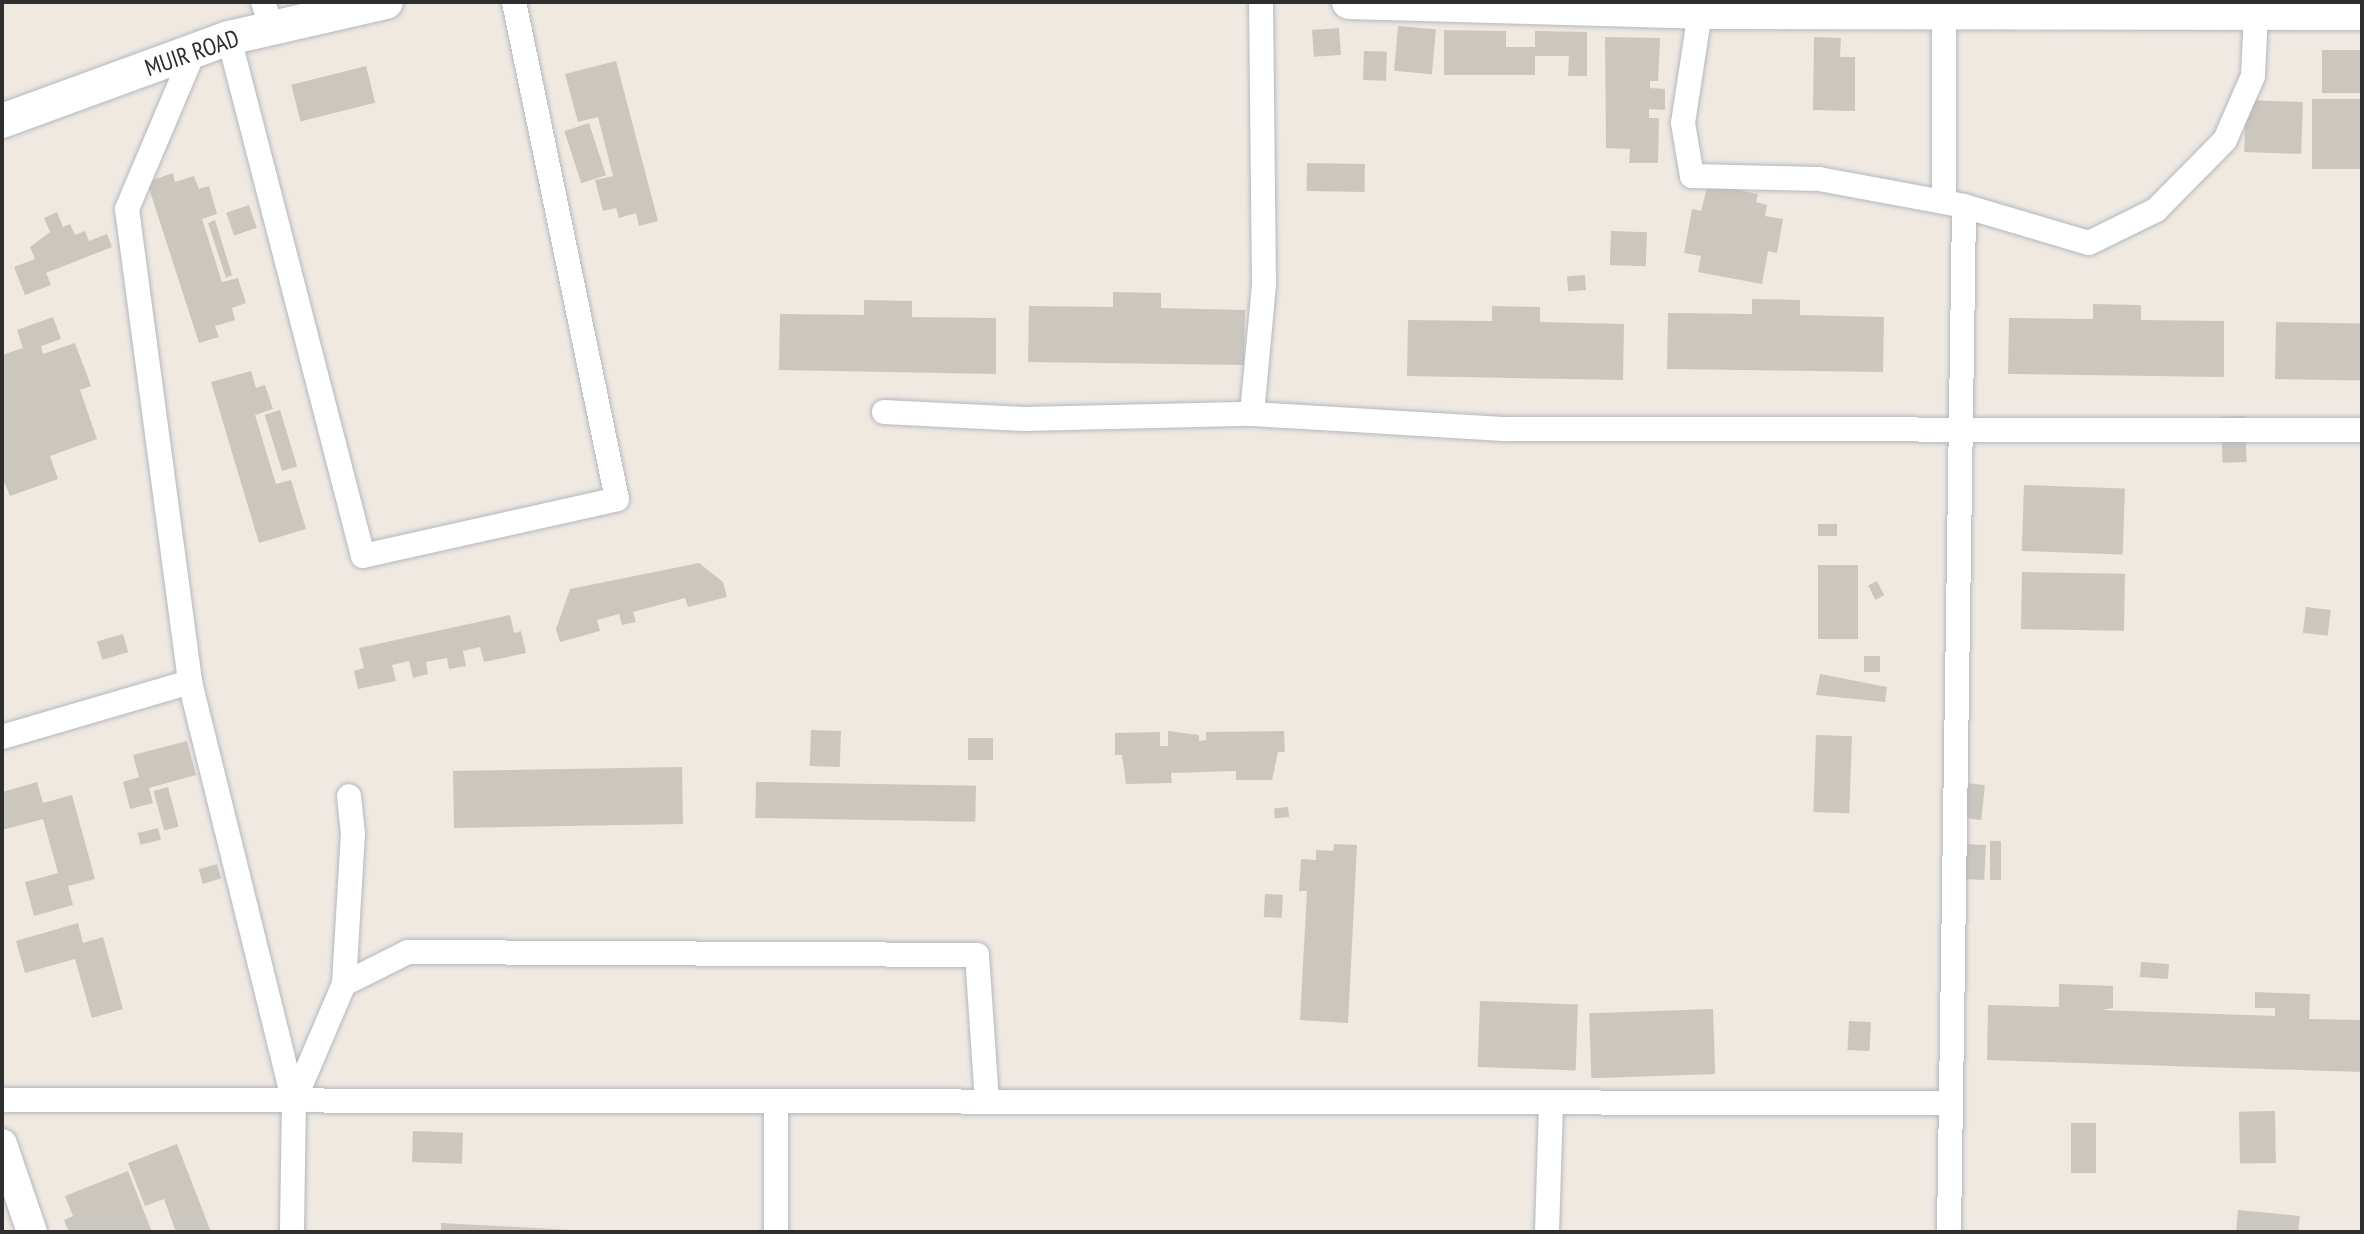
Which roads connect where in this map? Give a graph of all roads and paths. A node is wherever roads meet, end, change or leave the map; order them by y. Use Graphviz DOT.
graph roads {
  1 [pos="386,2"];
  2 [pos="514,2"];
  3 [pos="1261,2"];
  4 [pos="1349,2"];
  5 [pos="1584,6"];
  6 [pos="1700,12"];
  7 [pos="1944,12"];
  8 [pos="2256,12"];
  9 [pos="2362,13"];
  10 [pos="268,15"];
  11 [pos="229,38"];
  12 [pos="194,51"];
  13 [pos="2,121"];
  14 [pos="1954,204"];
  15 [pos="884,412"];
  16 [pos="1252,414"];
  17 [pos="1961,427"];
  18 [pos="2362,430"];
  19 [pos="190,682"];
  20 [pos="2,737"];
  21 [pos="349,796"];
  22 [pos="344,984"];
  23 [pos="2,1100"];
  24 [pos="294,1101"];
  25 [pos="776,1102"];
  26 [pos="987,1102"];
  27 [pos="1551,1103"];
  28 [pos="1949,1103"];
  29 [pos="2,1144"];
  30 [pos="32,1232"];
  31 [pos="292,1232"];
  32 [pos="776,1232"];
  33 [pos="1547,1232"];
  34 [pos="1949,1232"];
  1 -- 10 [label="main road, MUIR ROAD"];
  2 -- 11 [label="street"];
  3 -- 16 [label="street"];
  4 -- 5 [label="main road"];
  5 -- 6 [label="main road"];
  6 -- 7 [label="main road"];
  6 -- 14 [label="street"];
  7 -- 8 [label="main road"];
  7 -- 14 [label="street"];
  8 -- 9 [label="main road"];
  8 -- 14 [label="street"];
  10 -- 11 [label="main road, MUIR ROAD"];
  11 -- 12 [label="main road, MUIR ROAD"];
  12 -- 13 [label="main road, MUIR ROAD"];
  12 -- 19 [label="street"];
  14 -- 17 [label="street"];
  15 -- 16 [label="street"];
  16 -- 17 [label="street"];
  17 -- 18 [label="street"];
  17 -- 28 [label="street"];
  19 -- 20 [label="street"];
  19 -- 24 [label="street"];
  21 -- 22 [label="street"];
  22 -- 24 [label="street"];
  22 -- 26 [label="street"];
  23 -- 24 [label="street"];
  24 -- 25 [label="street"];
  24 -- 31 [label="street"];
  25 -- 26 [label="street"];
  25 -- 32 [label="street"];
  26 -- 27 [label="street"];
  27 -- 28 [label="street"];
  27 -- 33 [label="street"];
  28 -- 34 [label="street"];
  29 -- 30 [label="street"];
}
